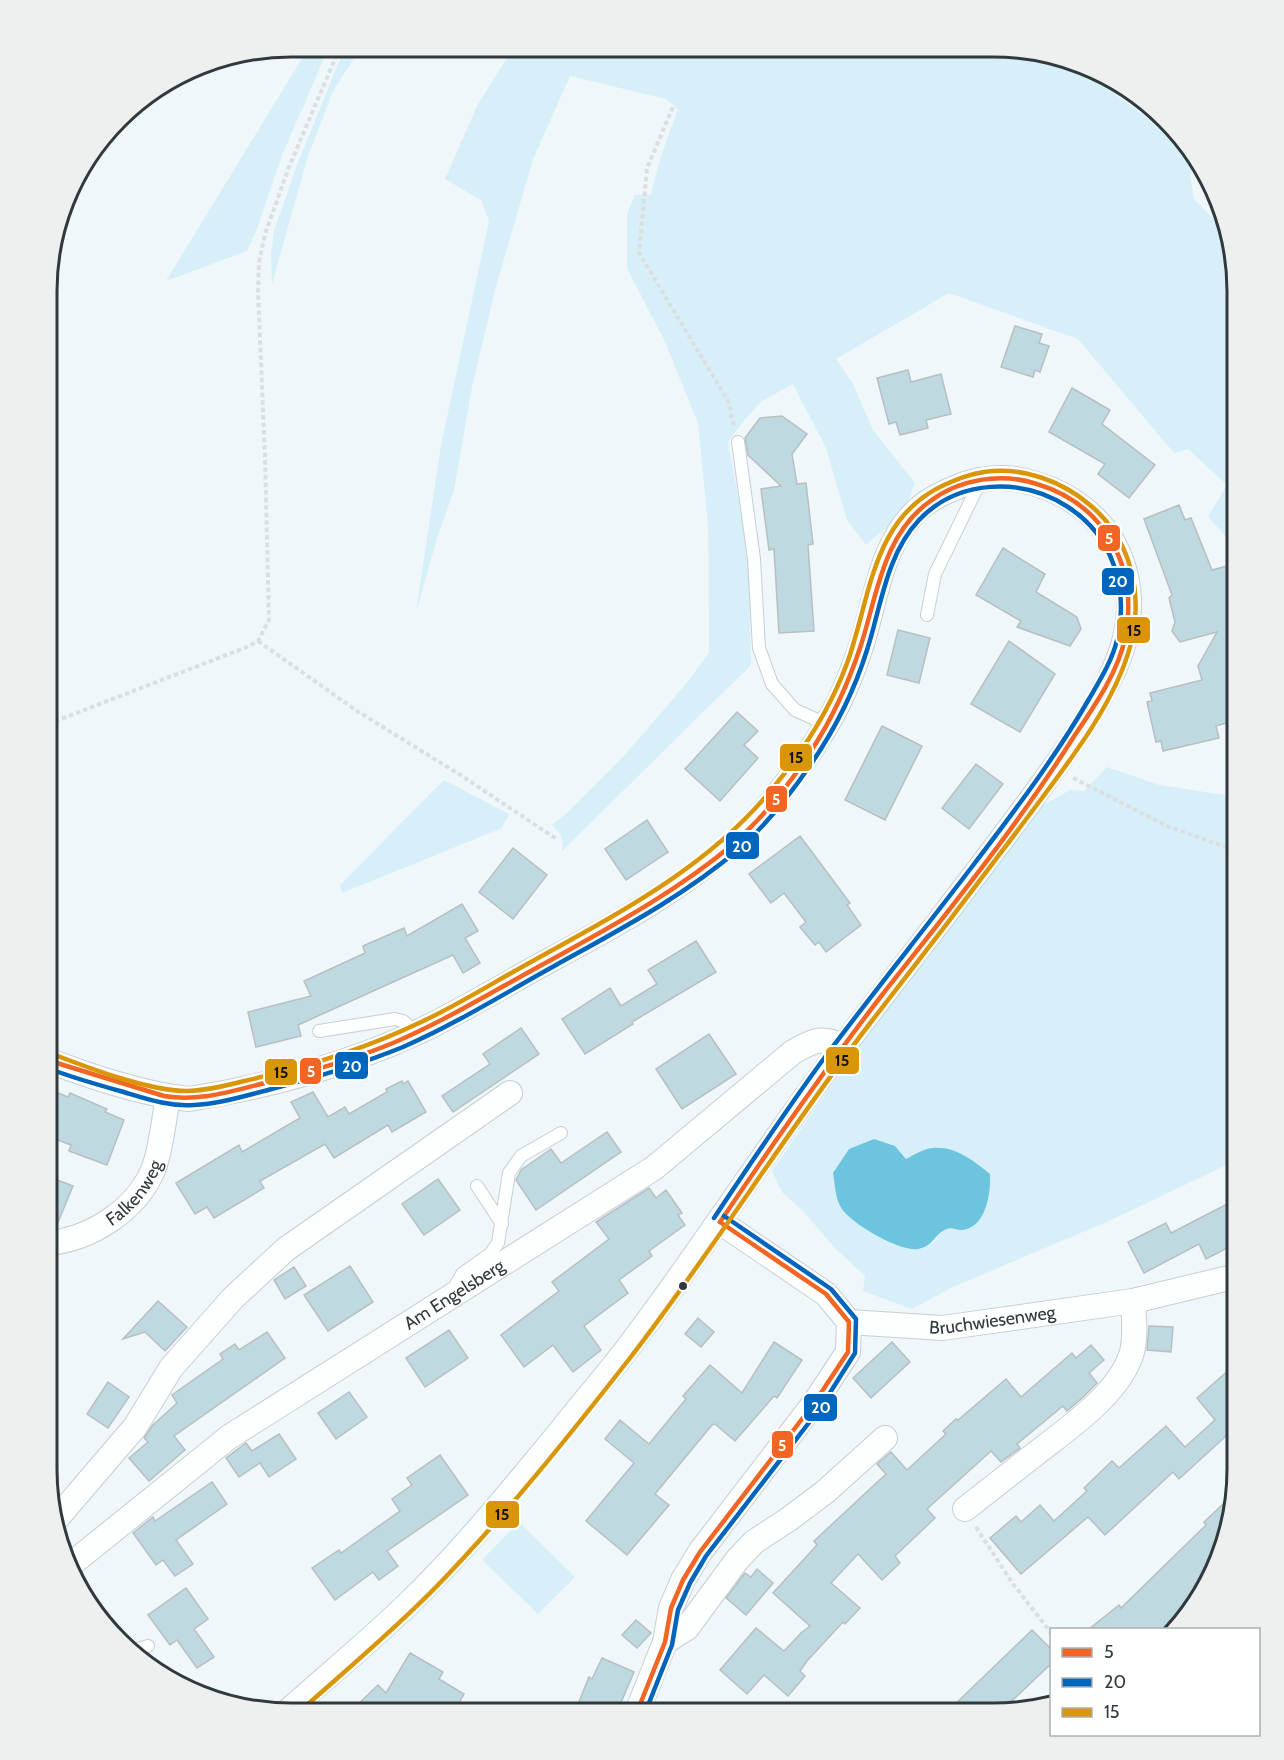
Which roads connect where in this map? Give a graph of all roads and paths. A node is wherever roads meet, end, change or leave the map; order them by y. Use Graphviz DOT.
graph roads {
  1 [pos="336,57"];
  2 [pos="673,107"];
  3 [pos="738,442"];
  4 [pos="981,479"];
  5 [pos="927,615"];
  6 [pos="258,641"];
  7 [pos="57,721"];
  8 [pos="826,724"];
  9 [pos="1054,768"];
  10 [pos="558,840"];
  11 [pos="1227,847"];
  12 [pos="319,1031"];
  13 [pos="416,1033"];
  14 [pos="843,1047"];
  15 [pos="57,1064"];
  16 [pos="510,1092"];
  17 [pos="168,1097"];
  18 [pos="561,1133"];
  19 [pos="477,1186"];
  20 [pos="720,1221"];
  21 [pos="502,1224"];
  22 [pos="57,1242"];
  23 [pos="1227,1278"];
  24 [pos="448,1299"];
  25 [pos="1133,1301"];
  26 [pos="849,1322"];
  27 [pos="885,1438"];
  28 [pos="965,1509"];
  29 [pos="61,1514"];
  30 [pos="76,1561"];
  31 [pos="1050,1631"];
  32 [pos="665,1642"];
  33 [pos="148,1646"];
  34 [pos="141,1648"];
  35 [pos="296,1703"];
  36 [pos="641,1703"];
  1 -- 6 [label="path"];
  2 -- 3 [label="path"];
  3 -- 8 [label="lane"];
  4 -- 5 [label="lane"];
  4 -- 8 [label="street"];
  4 -- 9 [label="street"];
  6 -- 7 [label="path"];
  6 -- 10 [label="path"];
  8 -- 13 [label="street"];
  9 -- 11 [label="path"];
  9 -- 14 [label="street"];
  12 -- 13 [label="lane"];
  13 -- 17 [label="street"];
  14 -- 20 [label="street"];
  14 -- 24 [label="street, Am Engelsberg"];
  15 -- 17 [label="street"];
  16 -- 29 [label="street"];
  17 -- 22 [label="street, Falkenweg"];
  18 -- 21 [label="lane"];
  19 -- 21 [label="lane"];
  20 -- 26 [label="street"];
  20 -- 35 [label="street"];
  21 -- 24 [label="lane"];
  23 -- 25 [label="street, Bruchwiesenweg"];
  24 -- 30 [label="street, Am Engelsberg"];
  25 -- 26 [label="street, Bruchwiesenweg"];
  25 -- 28 [label="street"];
  26 -- 32 [label="street"];
  27 -- 32 [label="street"];
  28 -- 31 [label="path"];
  32 -- 36 [label="street"];
  33 -- 34 [label="lane"];
}
